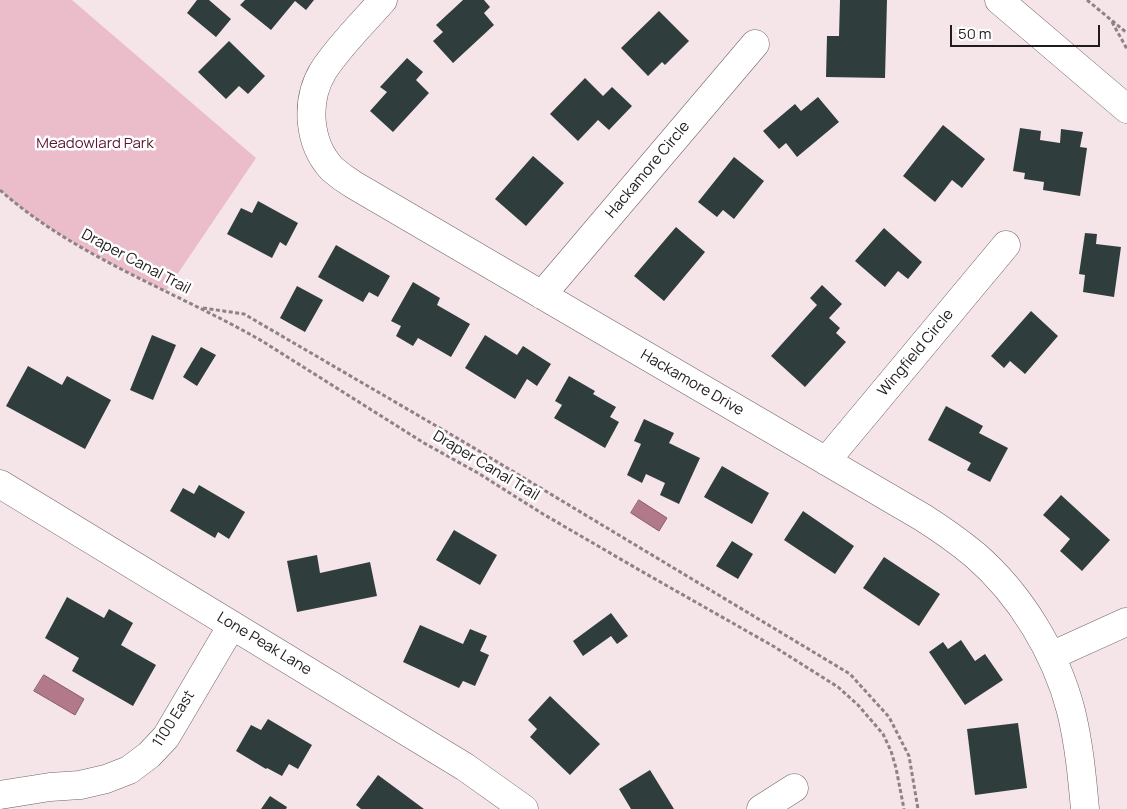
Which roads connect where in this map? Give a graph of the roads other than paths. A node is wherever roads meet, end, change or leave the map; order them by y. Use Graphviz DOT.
graph roads {
  1 [pos="383,0"];
  2 [pos="999,0"];
  3 [pos="755,44"];
  4 [pos="1127,110"];
  5 [pos="1006,245"];
  6 [pos="542,295"];
  7 [pos="826,461"];
  8 [pos="0,484"];
  9 [pos="1126,622"];
  10 [pos="232,625"];
  11 [pos="1051,656"];
  12 [pos="794,788"];
  13 [pos="0,795"];
  14 [pos="52,798"];
  15 [pos="524,809"];
  16 [pos="761,809"];
  17 [pos="1085,809"];
  1 -- 6 [label="street, Hackamore Drive"];
  2 -- 4 [label="street"];
  3 -- 6 [label="street, Hackamore Circle"];
  5 -- 7 [label="street, Wingfield Circle"];
  6 -- 7 [label="street, Hackamore Drive"];
  7 -- 11 [label="street, Hackamore Drive"];
  8 -- 10 [label="street, Lone Peak Lane"];
  9 -- 11 [label="street"];
  10 -- 14 [label="street, 1100 East"];
  10 -- 15 [label="street, Lone Peak Lane"];
  11 -- 17 [label="street, Hackamore Drive"];
  12 -- 16 [label="street"];
  13 -- 14 [label="street, 1100 East"];
}
